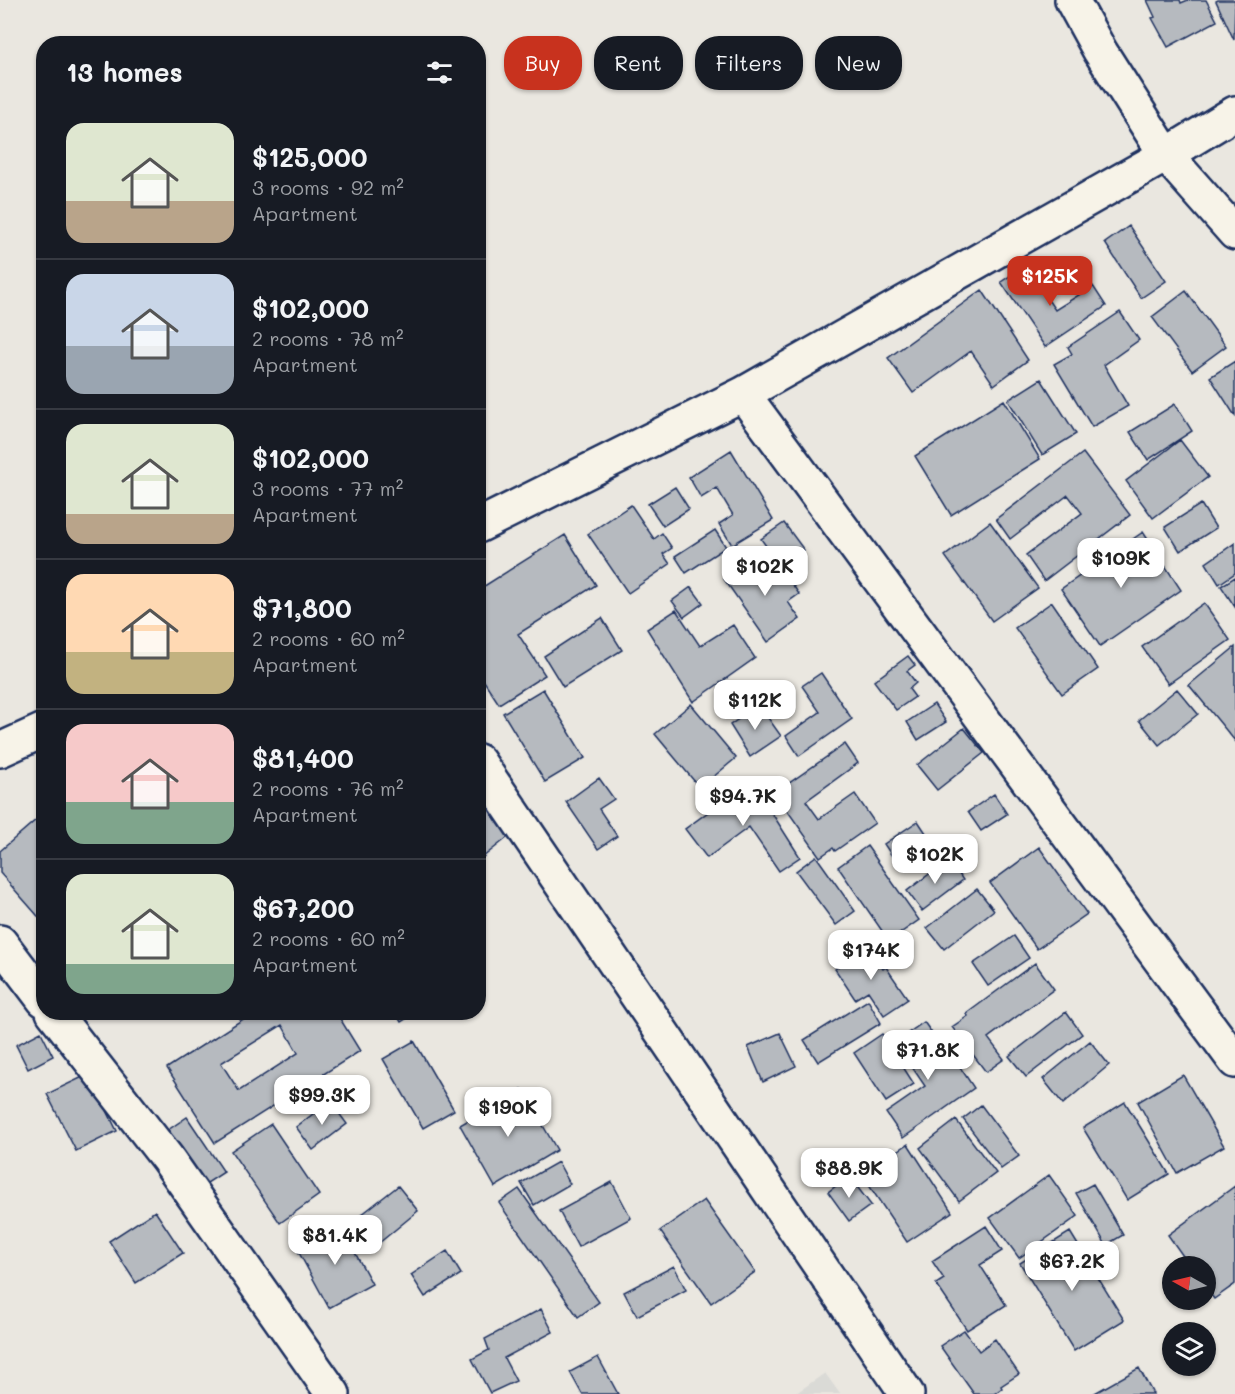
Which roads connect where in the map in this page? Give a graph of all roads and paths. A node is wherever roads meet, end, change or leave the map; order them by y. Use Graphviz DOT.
graph roads {
  1 [pos="1072,0"];
  2 [pos="1235,113"];
  3 [pos="1166,155"];
  4 [pos="1235,234"];
  5 [pos="743,394"];
  6 [pos="486,522"];
  7 [pos="36,734"];
  8 [pos="0,750"];
  9 [pos="486,773"];
  10 [pos="0,942"];
  11 [pos="36,989"];
  12 [pos="59,1020"];
  13 [pos="1235,1061"];
  14 [pos="333,1394"];
  15 [pos="907,1394"];
  1 -- 3 [label="street"];
  2 -- 3 [label="street"];
  3 -- 4 [label="street"];
  3 -- 5 [label="street"];
  5 -- 6 [label="street"];
  5 -- 13 [label="street"];
  7 -- 8 [label="street"];
  9 -- 15 [label="street"];
  10 -- 11 [label="street"];
  12 -- 14 [label="street"];
}
